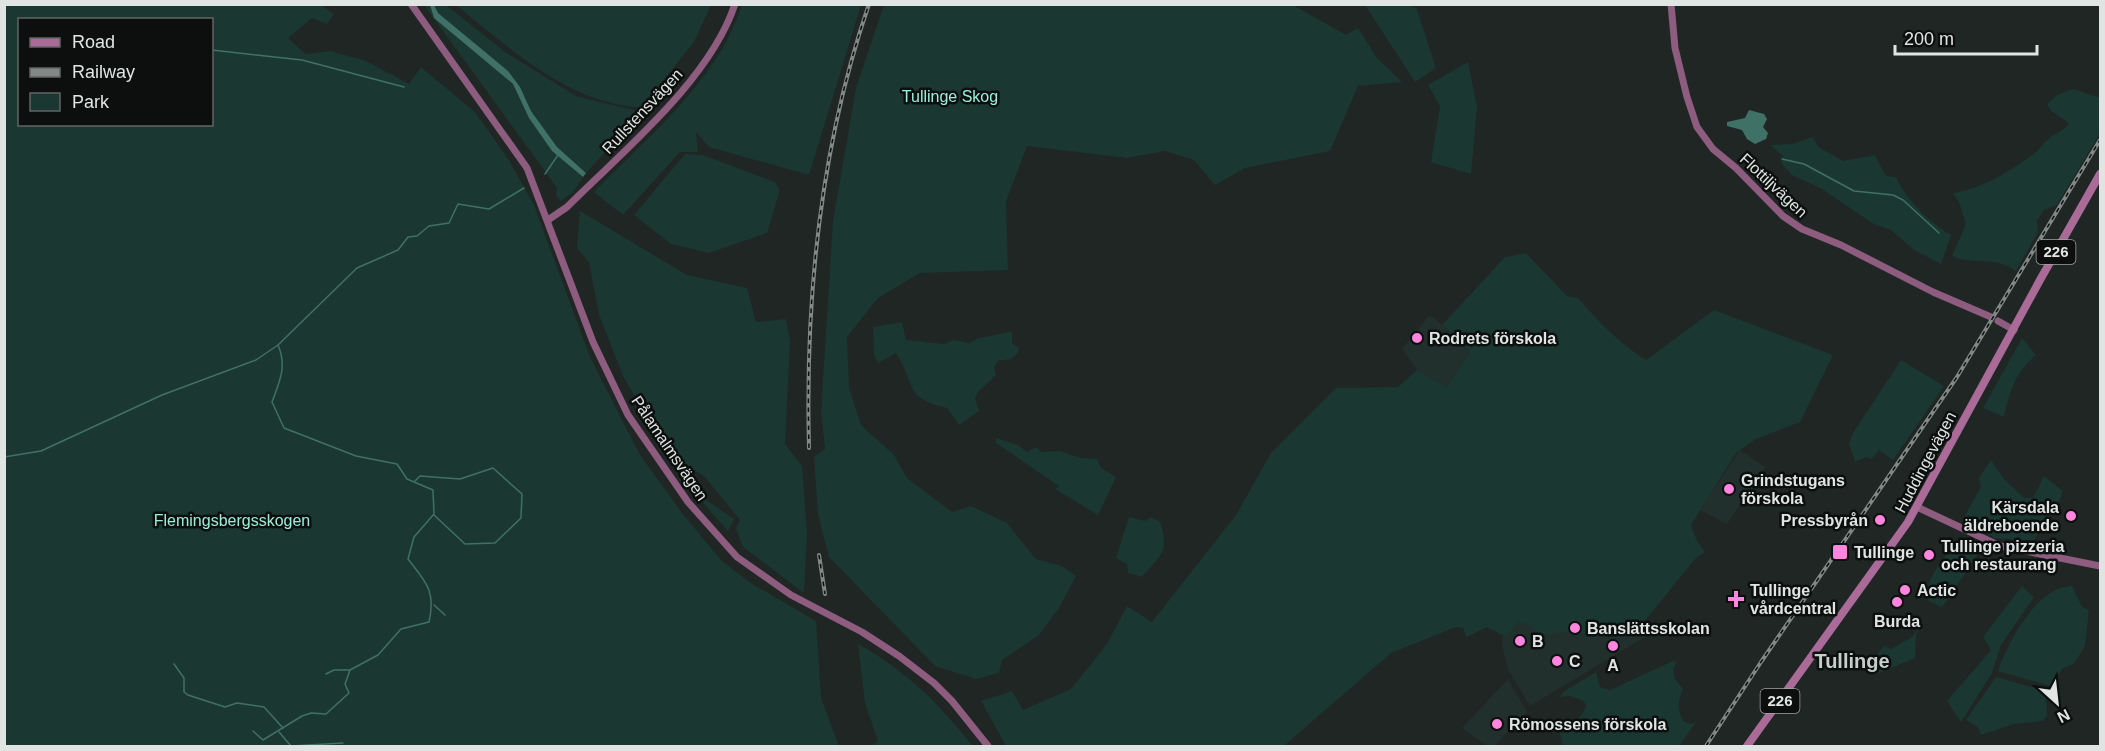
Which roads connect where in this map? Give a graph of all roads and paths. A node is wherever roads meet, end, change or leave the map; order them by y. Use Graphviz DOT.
graph roads {
  1 [pos="411,4"];
  2 [pos="735,4"];
  3 [pos="1671,4"];
  4 [pos="2100,174"];
  5 [pos="548,220"];
  6 [pos="2014,330"];
  7 [pos="1917,507"];
  8 [pos="2100,566"];
  9 [pos="988,747"];
  10 [pos="1747,747"];
  1 -- 5 [label="street, Pålamalmsvägen"];
  2 -- 5 [label="street, Rullstensvägen"];
  3 -- 6 [label="street, Flottiljvägen"];
  4 -- 6 [label="main road, Huddingevägen / 226"];
  5 -- 9 [label="street, Pålamalmsvägen"];
  6 -- 7 [label="main road, Huddingevägen / 226"];
  7 -- 8 [label="street"];
  7 -- 10 [label="main road, Huddingevägen / 226"];
}
